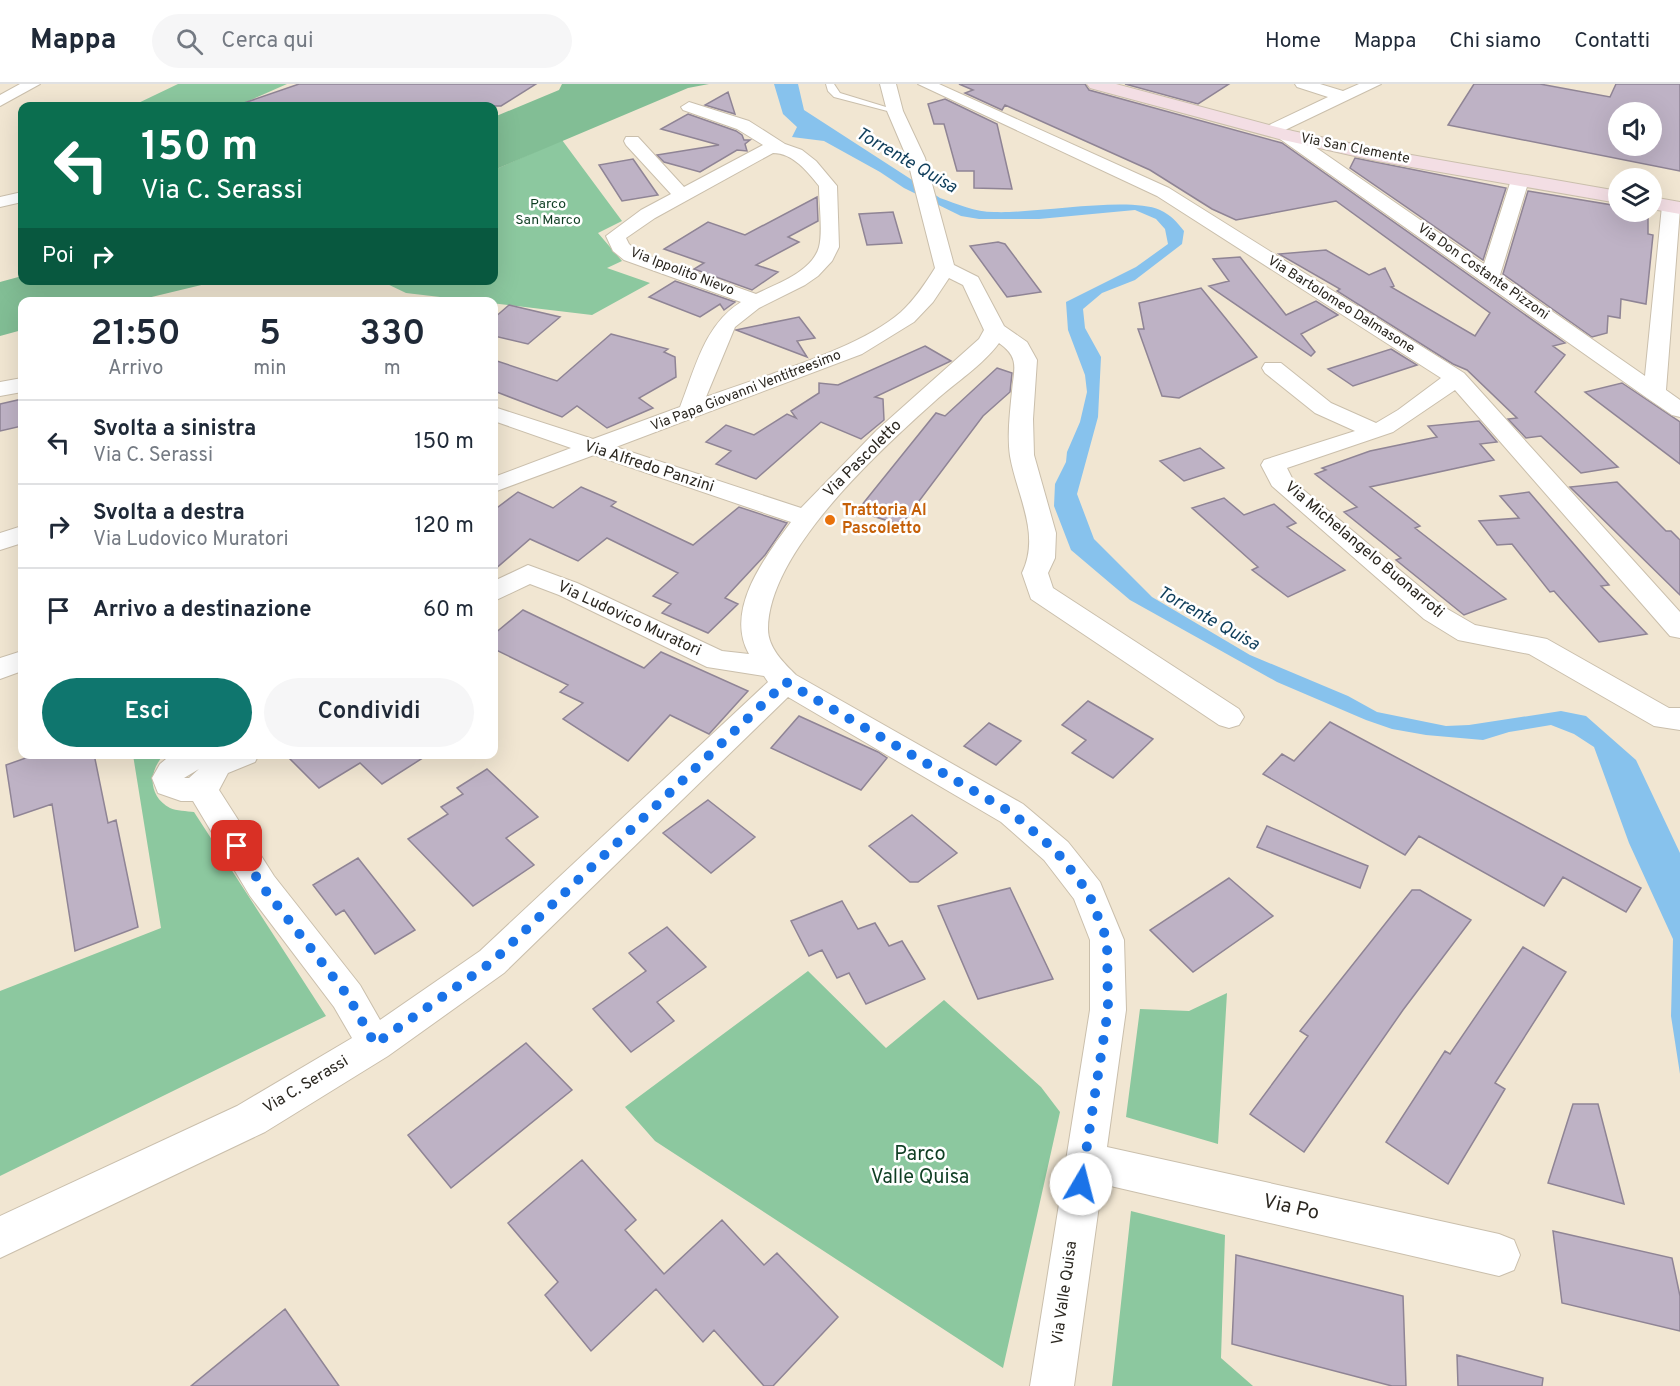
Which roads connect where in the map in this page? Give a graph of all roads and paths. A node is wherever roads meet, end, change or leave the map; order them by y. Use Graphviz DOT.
graph roads {
  1 [pos="32,84"];
  2 [pos="830,84"];
  3 [pos="888,84"];
  4 [pos="926,84"];
  5 [pos="1096,84"];
  6 [pos="1303,84"];
  7 [pos="1373,84"];
  8 [pos="1343,96"];
  9 [pos="0,101"];
  10 [pos="689,106"];
  11 [pos="895,111"];
  12 [pos="1278,133"];
  13 [pos="632,141"];
  14 [pos="778,147"];
  15 [pos="1520,180"];
  16 [pos="682,195"];
  17 [pos="1608,195"];
  18 [pos="18,198"];
  19 [pos="0,202"];
  20 [pos="1668,206"];
  21 [pos="945,268"];
  22 [pos="1490,276"];
  23 [pos="760,302"];
  24 [pos="995,330"];
  25 [pos="1273,368"];
  26 [pos="1456,378"];
  27 [pos="18,386"];
  28 [pos="0,389"];
  29 [pos="1655,393"];
  30 [pos="1680,410"];
  31 [pos="689,413"];
  32 [pos="498,415"];
  33 [pos="1376,431"];
  34 [pos="592,449"];
  35 [pos="498,484"];
  36 [pos="805,518"];
  37 [pos="18,535"];
  38 [pos="0,542"];
  39 [pos="498,590"];
  40 [pos="1680,629"];
  41 [pos="18,662"];
  42 [pos="0,669"];
  43 [pos="777,675"];
  44 [pos="1229,717"];
  45 [pos="1680,719"];
  46 [pos="236,759"];
  47 [pos="375,1044"];
  48 [pos="1084,1161"];
  49 [pos="0,1237"];
  50 [pos="1499,1255"];
  51 [pos="1052,1386"];
  1 -- 9 [label="street"];
  2 -- 11 [label="lane"];
  3 -- 11 [label="street"];
  4 -- 26 [label="street, Via Bartolomeo Dalmasone"];
  5 -- 12 [label="street, Via San Clemente"];
  6 -- 8 [label="street"];
  7 -- 8 [label="street"];
  8 -- 12 [label="street"];
  10 -- 14 [label="street, Via Ippolito Nievo"];
  11 -- 21 [label="street"];
  12 -- 15 [label="street, Via San Clemente"];
  12 -- 22 [label="street, Via Don Costante Pizzoni"];
  13 -- 16 [label="street"];
  14 -- 16 [label="street, Via Ippolito Nievo"];
  14 -- 23 [label="street, Via Ippolito Nievo"];
  15 -- 17 [label="street, Via San Clemente"];
  15 -- 22 [label="street"];
  16 -- 23 [label="street, Via Ippolito Nievo"];
  18 -- 19 [label="street"];
  20 -- 29 [label="street"];
  21 -- 24 [label="street"];
  21 -- 31 [label="street, Via Papa Giovanni Ventitreesimo"];
  22 -- 29 [label="street, Via Don Costante Pizzoni"];
  23 -- 31 [label="street, Via Ippolito Nievo"];
  24 -- 36 [label="street, Via Pascoletto"];
  24 -- 44 [label="street"];
  25 -- 33 [label="street"];
  26 -- 33 [label="street, Via Michelangelo Buonarroti"];
  26 -- 40 [label="street, Via Bartolomeo Dalmasone"];
  27 -- 28 [label="street"];
  29 -- 30 [label="street, Via Don Costante Pizzoni"];
  31 -- 34 [label="street, Via Papa Giovanni Ventitreesimo"];
  32 -- 34 [label="street, Via Alfredo Panzini"];
  33 -- 45 [label="street, Via Michelangelo Buonarroti"];
  34 -- 35 [label="street, Via Papa Giovanni Ventitreesimo"];
  34 -- 36 [label="street, Via Alfredo Panzini"];
  36 -- 43 [label="street, Via Pascoletto"];
  37 -- 38 [label="street"];
  39 -- 43 [label="street, Via Ludovico Muratori"];
  41 -- 42 [label="street"];
  43 -- 47 [label="street, Via C. Serassi"];
  43 -- 48 [label="street, Via Valle Quisa"];
  46 -- 47 [label="street"];
  47 -- 49 [label="street, Via C. Serassi"];
  48 -- 50 [label="street, Via Po"];
  48 -- 51 [label="street, Via Valle Quisa"];
}
